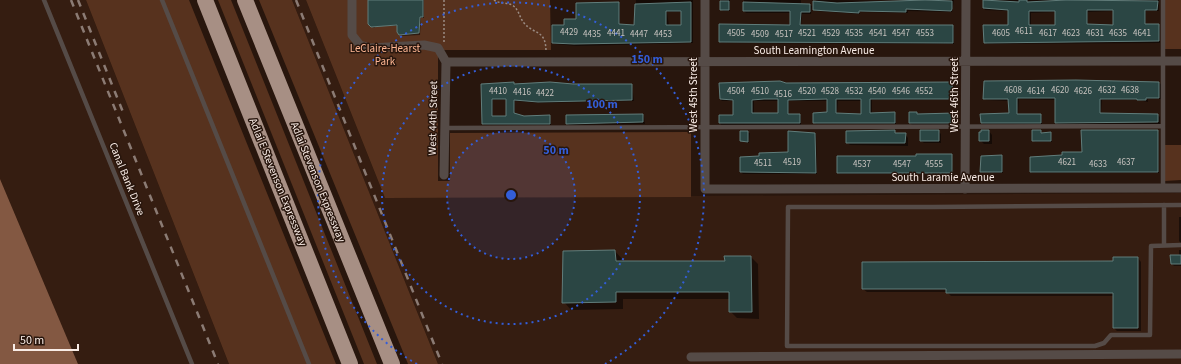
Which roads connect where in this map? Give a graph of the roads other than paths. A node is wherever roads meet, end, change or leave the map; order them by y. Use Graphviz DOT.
graph roads {
  1 [pos="44,0"];
  2 [pos="162,0"];
  3 [pos="205,0"];
  4 [pos="245,0"];
  5 [pos="352,0"];
  6 [pos="705,0"];
  7 [pos="966,0"];
  8 [pos="1162,0"];
  9 [pos="1181,60"];
  10 [pos="1163,61"];
  11 [pos="446,62"];
  12 [pos="705,62"];
  13 [pos="966,62"];
  14 [pos="1163,126"];
  15 [pos="445,128"];
  16 [pos="705,128"];
  17 [pos="966,128"];
  18 [pos="444,175"];
  19 [pos="1163,188"];
  20 [pos="1181,188"];
  21 [pos="966,189"];
  22 [pos="705,190"];
  23 [pos="1164,205"];
  24 [pos="1181,205"];
  25 [pos="1164,245"];
  26 [pos="1181,245"];
  27 [pos="378,328"];
  28 [pos="1181,354"];
  29 [pos="691,357"];
  30 [pos="192,364"];
  31 [pos="309,364"];
  32 [pos="350,364"];
  33 [pos="392,364"];
  34 [pos="396,364"];
  1 -- 30 [label="lane, Canal Bank Drive"];
  2 -- 31 [label="lane"];
  3 -- 32 [label="highway, Adlai E Stevenson Expressway"];
  4 -- 27 [label="highway, Adlai Stevenson Expressway"];
  5 -- 11 [label="street"];
  6 -- 12 [label="street, West 45th Street"];
  7 -- 13 [label="street, West 46th Street"];
  8 -- 10 [label="lane"];
  9 -- 10 [label="street, South Leamington Avenue"];
  10 -- 13 [label="street, South Leamington Avenue"];
  10 -- 14 [label="lane"];
  11 -- 12 [label="street, South Leamington Avenue"];
  11 -- 15 [label="street, West 44th Street"];
  12 -- 13 [label="street, South Leamington Avenue"];
  12 -- 16 [label="street, West 45th Street"];
  13 -- 17 [label="street, West 46th Street"];
  14 -- 17 [label="lane"];
  14 -- 19 [label="lane"];
  15 -- 16 [label="lane"];
  15 -- 18 [label="street, West 44th Street"];
  16 -- 17 [label="lane"];
  16 -- 22 [label="street, West 45th Street"];
  17 -- 21 [label="street, West 46th Street"];
  19 -- 20 [label="street, South Laramie Avenue"];
  19 -- 21 [label="street, South Laramie Avenue"];
  21 -- 22 [label="street, South Laramie Avenue"];
  23 -- 24 [label="lane"];
  23 -- 25 [label="lane"];
  23 -- 25 [label="lane"];
  25 -- 26 [label="lane"];
  27 -- 33 [label="highway, Adlai Stevenson Expressway"];
  27 -- 34 [label="highway"];
  28 -- 29 [label="street"];
}
